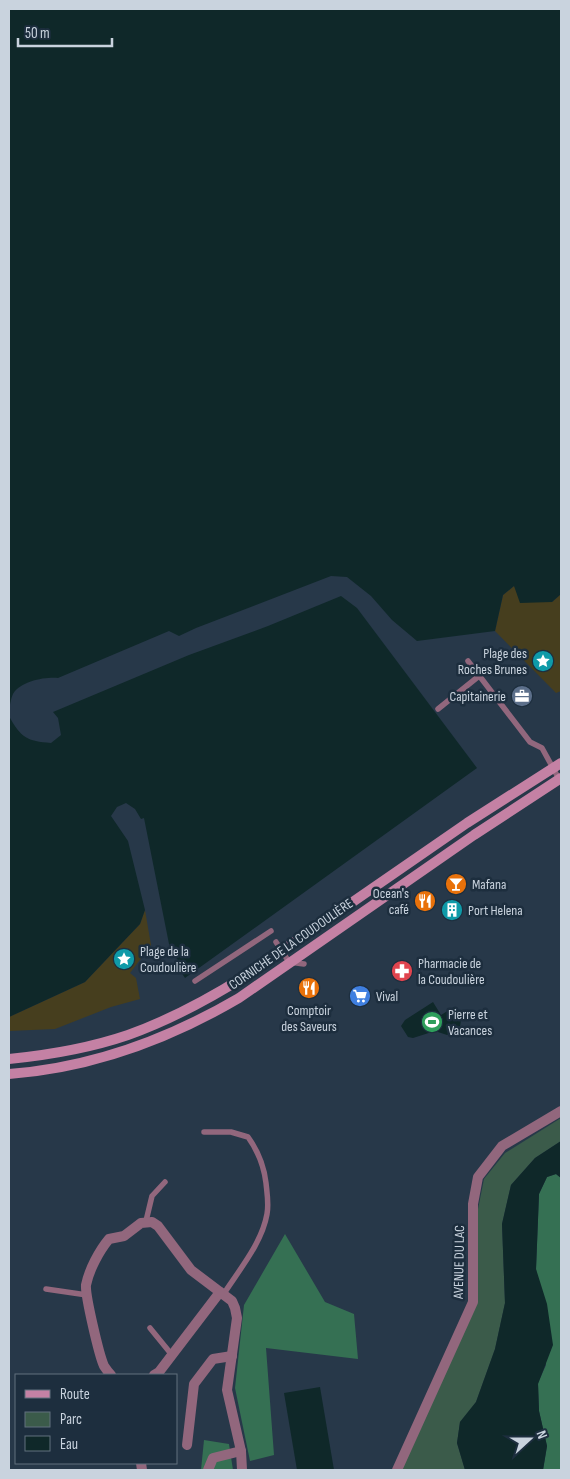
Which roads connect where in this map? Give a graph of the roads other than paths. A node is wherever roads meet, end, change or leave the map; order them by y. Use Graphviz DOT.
graph roads {
  1 [pos="468,661"];
  2 [pos="479,676"];
  3 [pos="438,709"];
  4 [pos="557,765"];
  5 [pos="560,778"];
  6 [pos="271,931"];
  7 [pos="276,942"];
  8 [pos="282,951"];
  9 [pos="289,962"];
  10 [pos="304,964"];
  11 [pos="195,981"];
  12 [pos="9,1059"];
  13 [pos="9,1074"];
  14 [pos="561,1111"];
  15 [pos="204,1132"];
  16 [pos="165,1182"];
  17 [pos="146,1221"];
  18 [pos="46,1290"];
  19 [pos="221,1294"];
  20 [pos="87,1295"];
  21 [pos="150,1328"];
  22 [pos="172,1355"];
  23 [pos="232,1356"];
  24 [pos="110,1374"];
  25 [pos="156,1374"];
  26 [pos="187,1445"];
  27 [pos="241,1451"];
  28 [pos="208,1470"];
  29 [pos="242,1470"];
  30 [pos="397,1470"];
  1 -- 2 [label="lane"];
  2 -- 3 [label="lane"];
  2 -- 4 [label="lane"];
  4 -- 5 [label="lane"];
  4 -- 8 [label="main road, CORNICHE DE LA COUDOULIÈRE"];
  5 -- 9 [label="main road, CORNICHE DE LA COUDOULIÈRE"];
  6 -- 11 [label="lane"];
  7 -- 8 [label="lane"];
  8 -- 9 [label="lane"];
  8 -- 12 [label="main road, CORNICHE DE LA COUDOULIÈRE"];
  9 -- 10 [label="lane"];
  9 -- 13 [label="main road, CORNICHE DE LA COUDOULIÈRE"];
  14 -- 30 [label="street, AVENUE DU LAC"];
  15 -- 19 [label="lane"];
  16 -- 17 [label="lane"];
  17 -- 19 [label="street"];
  17 -- 20 [label="street"];
  18 -- 20 [label="lane"];
  19 -- 22 [label="street"];
  19 -- 23 [label="street"];
  20 -- 24 [label="street"];
  21 -- 22 [label="lane"];
  22 -- 25 [label="street"];
  23 -- 26 [label="street"];
  23 -- 27 [label="street"];
  27 -- 28 [label="street"];
  27 -- 29 [label="street"];
}
